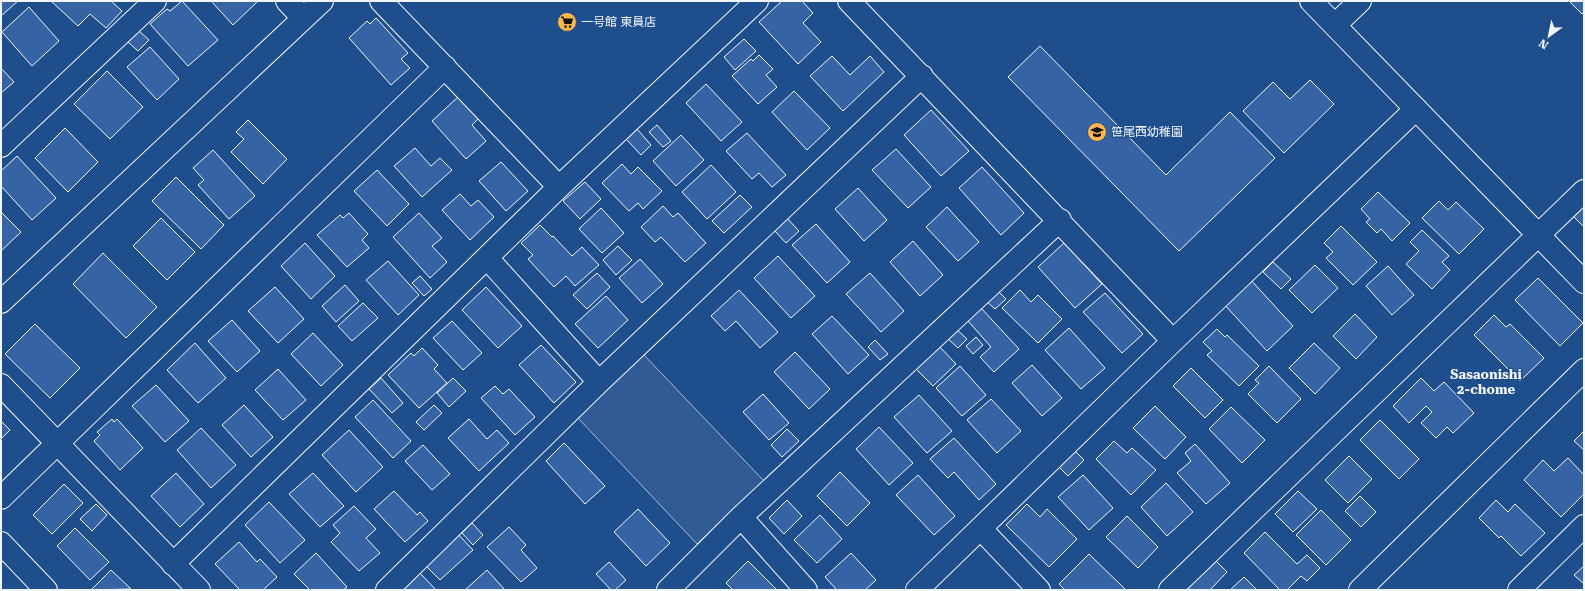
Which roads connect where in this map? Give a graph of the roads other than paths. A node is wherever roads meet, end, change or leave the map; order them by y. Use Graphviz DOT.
graph roads {
  1 [pos="155,1"];
  2 [pos="287,1"];
  3 [pos="322,1"];
  4 [pos="381,1"];
  5 [pos="757,1"];
  6 [pos="850,1"];
  7 [pos="1312,1"];
  8 [pos="1360,1"];
  9 [pos="303,18"];
  10 [pos="1335,25"];
  11 [pos="445,67"];
  12 [pos="922,76"];
  13 [pos="1416,109"];
  14 [pos="1,146"];
  15 [pos="559,187"];
  16 [pos="1584,191"];
  17 [pos="1060,220"];
  18 [pos="1538,236"];
  19 [pos="487,258"];
  20 [pos="1584,282"];
  21 [pos="1,302"];
  22 [pos="1173,341"];
  23 [pos="1584,370"];
  24 [pos="599,382"];
  25 [pos="1,384"];
  26 [pos="58,444"];
  27 [pos="1,498"];
  28 [pos="742,517"];
  29 [pos="1584,526"];
  30 [pos="981,529"];
  31 [pos="1,543"];
  32 [pos="173,564"];
  33 [pos="46,590"];
  34 [pos="199,590"];
  35 [pos="387,590"];
  36 [pos="668,590"];
  37 [pos="806,590"];
  38 [pos="917,590"];
  39 [pos="1039,590"];
  40 [pos="1170,590"];
  41 [pos="1360,590"];
  42 [pos="1519,590"];
  1 -- 14 [label="street"];
  2 -- 9 [label="street"];
  3 -- 9 [label="street"];
  4 -- 11 [label="street"];
  5 -- 15 [label="street"];
  6 -- 12 [label="street"];
  7 -- 10 [label="street"];
  8 -- 10 [label="street"];
  9 -- 21 [label="street"];
  10 -- 13 [label="street"];
  11 -- 15 [label="street"];
  11 -- 26 [label="street"];
  12 -- 17 [label="street"];
  12 -- 24 [label="street"];
  13 -- 18 [label="street"];
  13 -- 22 [label="street"];
  15 -- 19 [label="street"];
  16 -- 18 [label="street"];
  17 -- 22 [label="street"];
  17 -- 28 [label="street"];
  18 -- 20 [label="street"];
  18 -- 40 [label="street"];
  19 -- 24 [label="street"];
  19 -- 32 [label="street"];
  22 -- 30 [label="street"];
  23 -- 41 [label="street"];
  24 -- 35 [label="street"];
  25 -- 26 [label="street"];
  26 -- 27 [label="street"];
  26 -- 32 [label="street"];
  28 -- 36 [label="street"];
  28 -- 37 [label="street"];
  29 -- 42 [label="street"];
  30 -- 38 [label="street"];
  30 -- 39 [label="street"];
  31 -- 33 [label="street"];
  32 -- 34 [label="street"];
}
